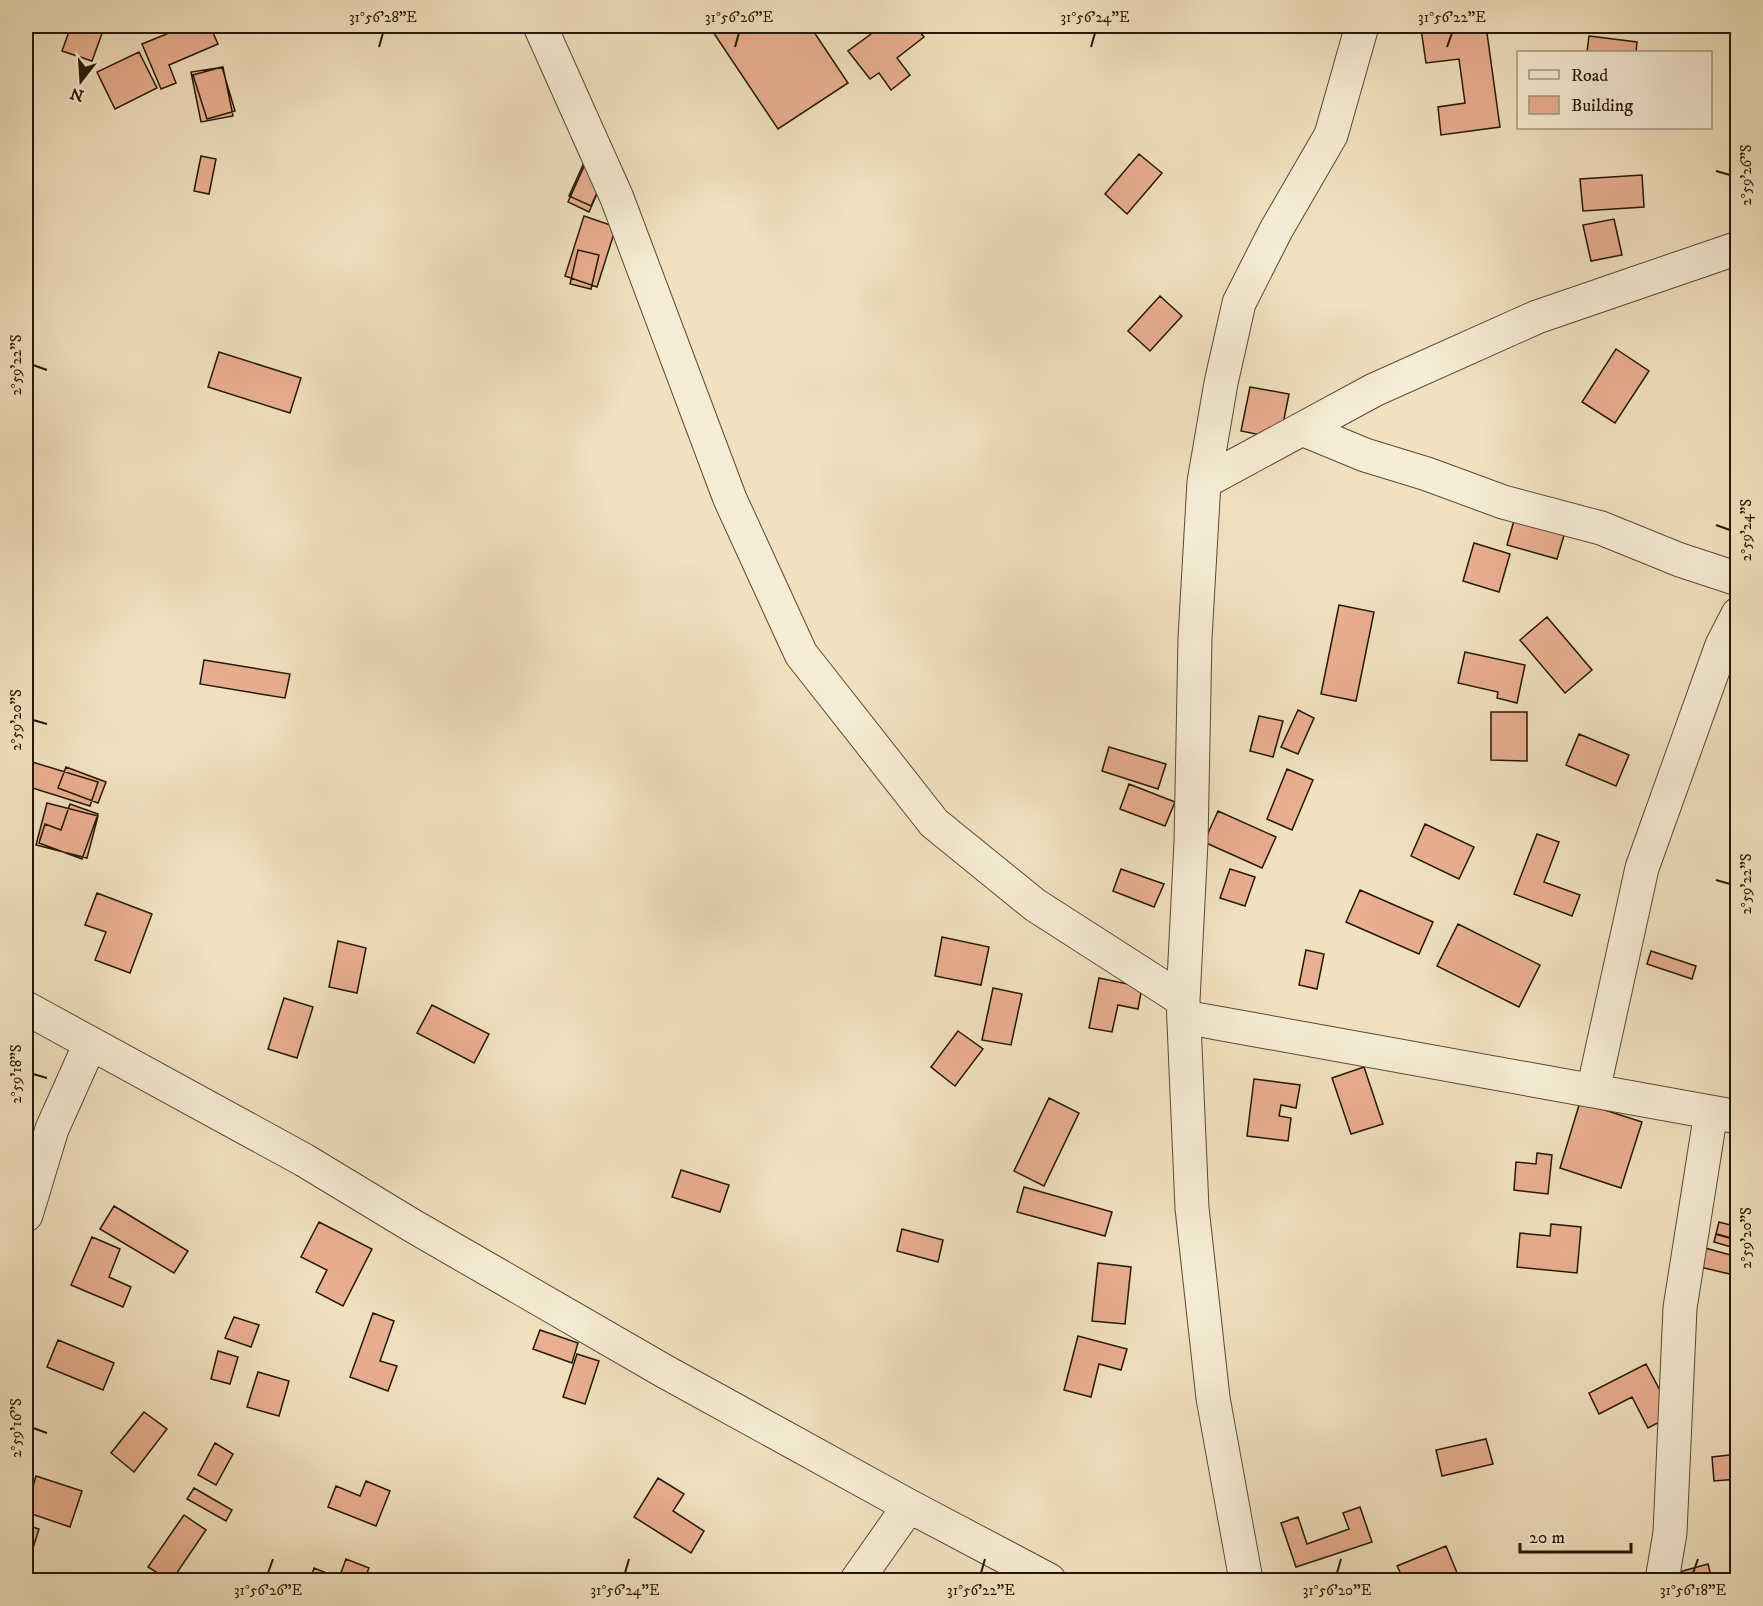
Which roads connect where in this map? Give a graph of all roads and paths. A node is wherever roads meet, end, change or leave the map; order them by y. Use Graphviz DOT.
graph roads {
  1 [pos="540,26"];
  2 [pos="1362,26"];
  3 [pos="1737,248"];
  4 [pos="1302,429"];
  5 [pos="1204,482"];
  6 [pos="1737,579"];
  7 [pos="1737,614"];
  8 [pos="26,1008"];
  9 [pos="1184,1009"];
  10 [pos="90,1044"];
  11 [pos="1593,1091"];
  12 [pos="1724,1115"];
  13 [pos="26,1215"];
  14 [pos="909,1506"];
  15 [pos="857,1581"];
  16 [pos="1049,1581"];
  17 [pos="1246,1581"];
  18 [pos="1662,1581"];
  1 -- 9 [label="street"];
  2 -- 5 [label="street"];
  3 -- 4 [label="street"];
  4 -- 5 [label="street"];
  4 -- 6 [label="street"];
  5 -- 9 [label="street"];
  7 -- 11 [label="street"];
  8 -- 10 [label="street"];
  9 -- 11 [label="street"];
  9 -- 17 [label="street"];
  10 -- 13 [label="street"];
  10 -- 14 [label="street"];
  11 -- 12 [label="street"];
  12 -- 18 [label="street"];
  14 -- 15 [label="street"];
  14 -- 16 [label="street"];
}
